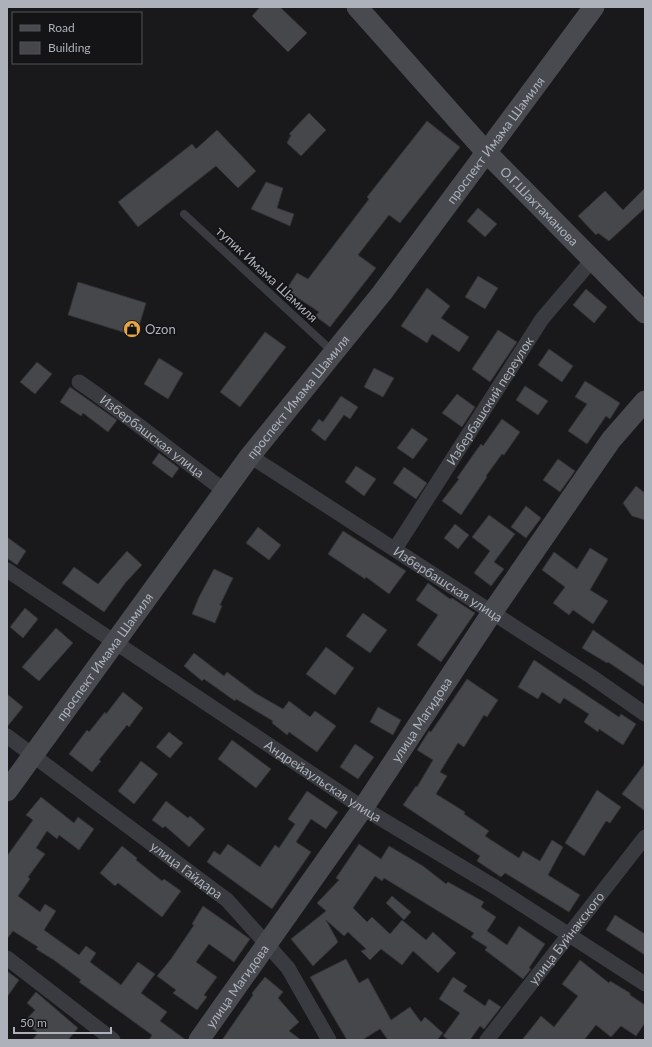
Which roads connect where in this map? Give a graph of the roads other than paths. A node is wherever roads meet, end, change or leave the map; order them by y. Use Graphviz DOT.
graph roads {
  1 [pos="357,7"];
  2 [pos="594,7"];
  3 [pos="486,152"];
  4 [pos="184,214"];
  5 [pos="593,259"];
  6 [pos="645,314"];
  7 [pos="334,352"];
  8 [pos="79,382"];
  9 [pos="645,400"];
  10 [pos="250,456"];
  11 [pos="225,491"];
  12 [pos="395,549"];
  13 [pos="7,570"];
  14 [pos="491,614"];
  15 [pos="115,642"];
  16 [pos="645,714"];
  17 [pos="7,736"];
  18 [pos="33,756"];
  19 [pos="7,791"];
  20 [pos="363,808"];
  21 [pos="645,837"];
  22 [pos="568,935"];
  23 [pos="266,945"];
  24 [pos="7,958"];
  25 [pos="645,984"];
  26 [pos="113,1040"];
  27 [pos="199,1040"];
  28 [pos="329,1040"];
  29 [pos="487,1040"];
  1 -- 3 [label="main road, О.Г.Шахтаманова"];
  2 -- 3 [label="main road, проспект Имама Шамиля"];
  3 -- 5 [label="main road, О.Г.Шахтаманова"];
  3 -- 7 [label="main road, проспект Имама Шамиля"];
  4 -- 7 [label="lane, тупик Имама Шамиля"];
  5 -- 6 [label="main road, О.Г.Шахтаманова"];
  5 -- 12 [label="street, Избербашский переулок"];
  7 -- 10 [label="main road, проспект Имама Шамиля"];
  8 -- 11 [label="street, Избербашская улица"];
  9 -- 14 [label="main road, улица Магидова"];
  10 -- 11 [label="main road, проспект Имама Шамиля"];
  10 -- 12 [label="street, Избербашская улица"];
  11 -- 15 [label="main road, проспект Имама Шамиля"];
  12 -- 14 [label="street, Избербашская улица"];
  13 -- 15 [label="street, Андрейаульская улица"];
  14 -- 16 [label="street, Избербашская улица"];
  14 -- 20 [label="main road, улица Магидова"];
  15 -- 18 [label="main road, проспект Имама Шамиля"];
  15 -- 20 [label="street, Андрейаульская улица"];
  17 -- 18 [label="street, улица Гайдара"];
  18 -- 19 [label="main road, проспект Имама Шамиля"];
  18 -- 23 [label="street, улица Гайдара"];
  20 -- 22 [label="street, Андрейаульская улица"];
  20 -- 23 [label="main road, улица Магидова"];
  21 -- 22 [label="street, улица Буйнакского"];
  22 -- 25 [label="street, Андрейаульская улица"];
  22 -- 29 [label="street, улица Буйнакского"];
  23 -- 27 [label="main road, улица Магидова"];
  23 -- 28 [label="street, улица Гайдара"];
  24 -- 26 [label="street"];
}
